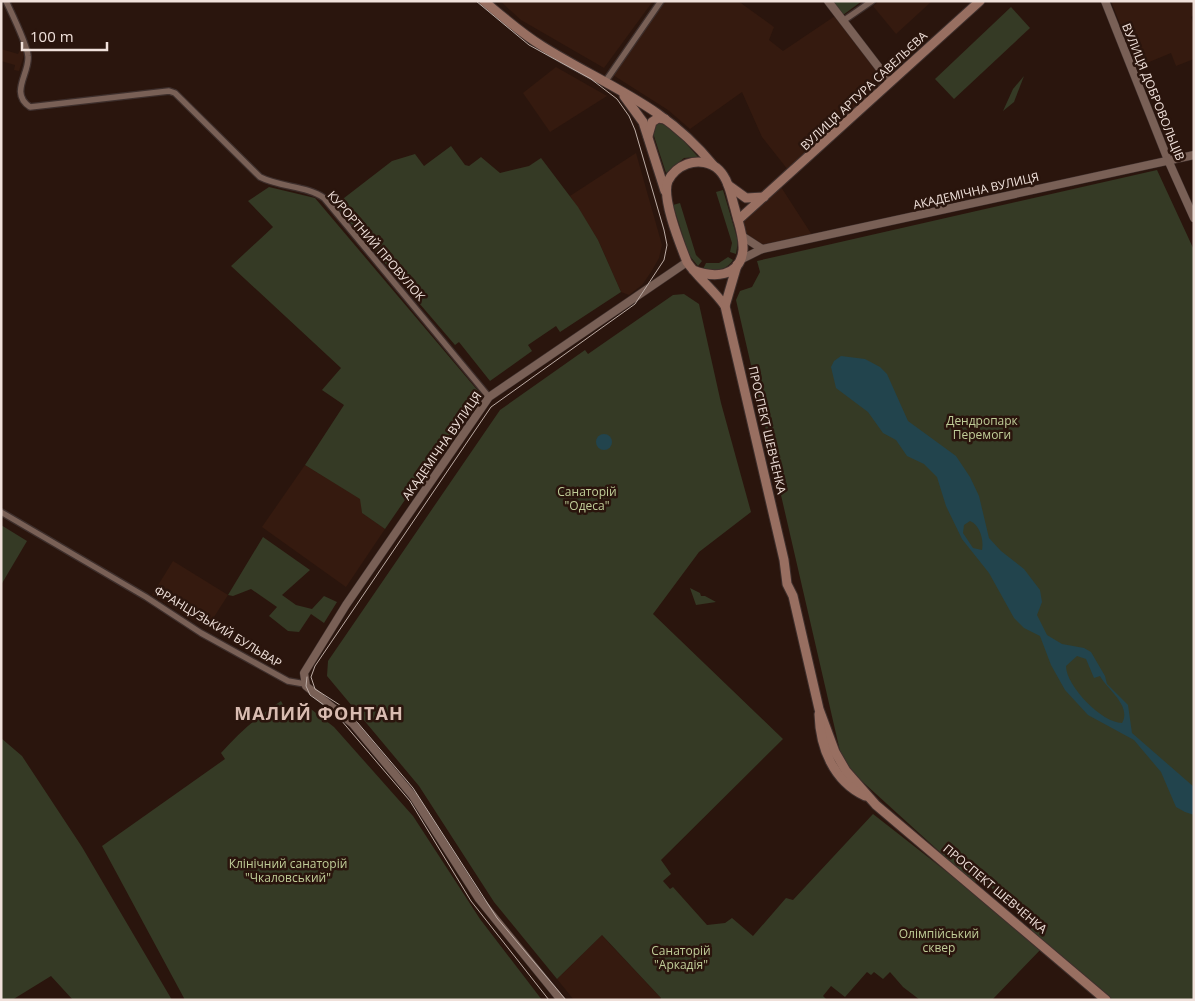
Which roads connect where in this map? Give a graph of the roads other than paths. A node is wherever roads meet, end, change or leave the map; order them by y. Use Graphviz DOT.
graph roads {
  1 [pos="6,1"];
  2 [pos="484,1"];
  3 [pos="661,1"];
  4 [pos="828,1"];
  5 [pos="872,1"];
  6 [pos="980,1"];
  7 [pos="1105,1"];
  8 [pos="844,21"];
  9 [pos="605,82"];
  10 [pos="890,82"];
  11 [pos="615,89"];
  12 [pos="672,122"];
  13 [pos="648,136"];
  14 [pos="1194,155"];
  15 [pos="1168,160"];
  16 [pos="715,167"];
  17 [pos="728,185"];
  18 [pos="666,194"];
  19 [pos="764,197"];
  20 [pos="1194,218"];
  21 [pos="738,220"];
  22 [pos="742,236"];
  23 [pos="762,249"];
  24 [pos="687,262"];
  25 [pos="738,263"];
  26 [pos="693,270"];
  27 [pos="725,306"];
  28 [pos="488,397"];
  29 [pos="1,512"];
  30 [pos="305,684"];
  31 [pos="561,1000"];
  32 [pos="1106,1000"];
  1 -- 28 [label="street, КУРОРТНИЙ ПРОВУЛОК"];
  2 -- 9 [label="main road"];
  3 -- 9 [label="street"];
  4 -- 8 [label="street"];
  5 -- 8 [label="street"];
  6 -- 10 [label="main road, ВУЛИЦЯ АРТУРА САВЕЛЬЄВА"];
  7 -- 15 [label="street, ВУЛИЦЯ ДОБРОВОЛЬЦІВ"];
  8 -- 10 [label="street"];
  9 -- 11 [label="main road"];
  10 -- 19 [label="main road, ВУЛИЦЯ АРТУРА САВЕЛЬЄВА"];
  11 -- 12 [label="main road"];
  11 -- 13 [label="main road, ПРОСПЕКТ ШЕВЧЕНКА"];
  12 -- 13 [label="main road"];
  12 -- 16 [label="main road"];
  13 -- 18 [label="main road, ПРОСПЕКТ ШЕВЧЕНКА"];
  14 -- 15 [label="street, АКАДЕМІЧНА ВУЛИЦЯ"];
  15 -- 20 [label="street, ВУЛИЦЯ ДОБРОВОЛЬЦІВ"];
  15 -- 23 [label="street, АКАДЕМІЧНА ВУЛИЦЯ"];
  16 -- 17 [label="main road"];
  16 -- 18 [label="main road"];
  17 -- 19 [label="main road"];
  17 -- 21 [label="main road, ПРОСПЕКТ ШЕВЧЕНКА"];
  18 -- 24 [label="main road, ПРОСПЕКТ ШЕВЧЕНКА"];
  19 -- 21 [label="main road, ВУЛИЦЯ АРТУРА САВЕЛЬЄВА"];
  21 -- 22 [label="main road, ПРОСПЕКТ ШЕВЧЕНКА"];
  22 -- 23 [label="street"];
  22 -- 25 [label="main road, ПРОСПЕКТ ШЕВЧЕНКА"];
  23 -- 25 [label="street, АКАДЕМІЧНА ВУЛИЦЯ"];
  24 -- 26 [label="main road, ПРОСПЕКТ ШЕВЧЕНКА"];
  24 -- 28 [label="street, АКАДЕМІЧНА ВУЛИЦЯ"];
  25 -- 26 [label="main road"];
  25 -- 27 [label="main road, ПРОСПЕКТ ШЕВЧЕНКА"];
  26 -- 27 [label="main road, ПРОСПЕКТ ШЕВЧЕНКА"];
  27 -- 32 [label="main road, ПРОСПЕКТ ШЕВЧЕНКА"];
  28 -- 30 [label="street, АКАДЕМІЧНА ВУЛИЦЯ"];
  29 -- 30 [label="street, ФРАНЦУЗЬКИЙ БУЛЬВАР"];
  30 -- 31 [label="street, ФРАНЦУЗЬКИЙ БУЛЬВАР"];
}
